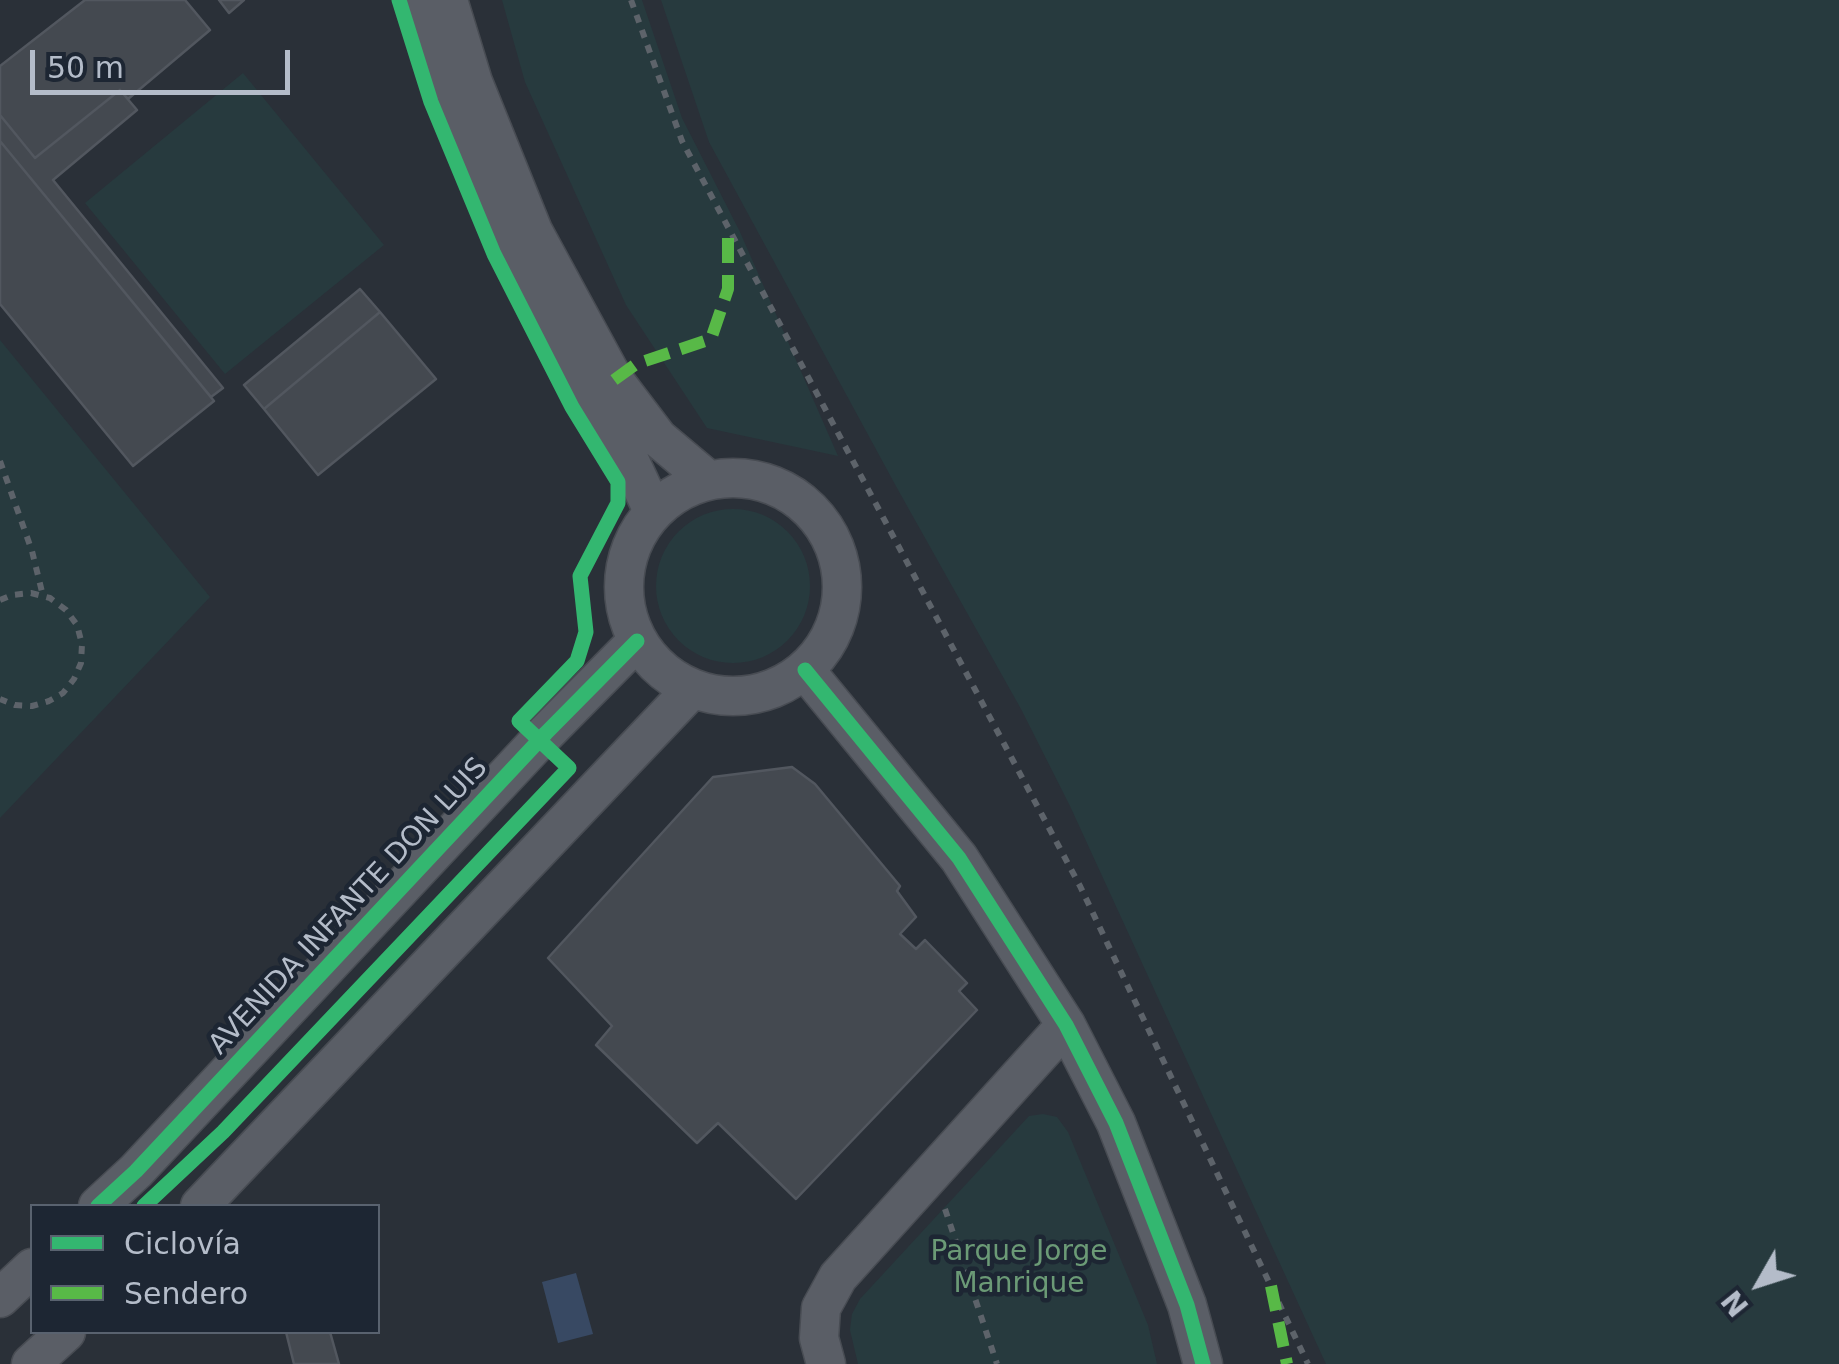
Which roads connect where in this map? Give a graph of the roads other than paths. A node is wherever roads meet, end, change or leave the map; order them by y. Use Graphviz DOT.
graph roads {
  1 [pos="418,0"];
  2 [pos="448,0"];
  3 [pos="708,480"];
  4 [pos="652,511"];
  5 [pos="637,641"];
  6 [pos="804,670"];
  7 [pos="692,689"];
  8 [pos="1066,1025"];
  9 [pos="100,1204"];
  10 [pos="202,1204"];
  11 [pos="30,1270"];
  12 [pos="0,1298"];
  13 [pos="64,1334"];
  14 [pos="31,1364"];
  15 [pos="826,1364"];
  16 [pos="1202,1364"];
  1 -- 4 [label="street"];
  2 -- 3 [label="street"];
  3 -- 4 [label="street"];
  3 -- 6 [label="street"];
  4 -- 5 [label="street"];
  5 -- 7 [label="street"];
  5 -- 9 [label="street, AVENIDA INFANTE DON LUIS"];
  6 -- 7 [label="street"];
  6 -- 8 [label="street"];
  7 -- 10 [label="street"];
  8 -- 15 [label="street"];
  8 -- 16 [label="street"];
  11 -- 12 [label="street"];
  13 -- 14 [label="street"];
}
